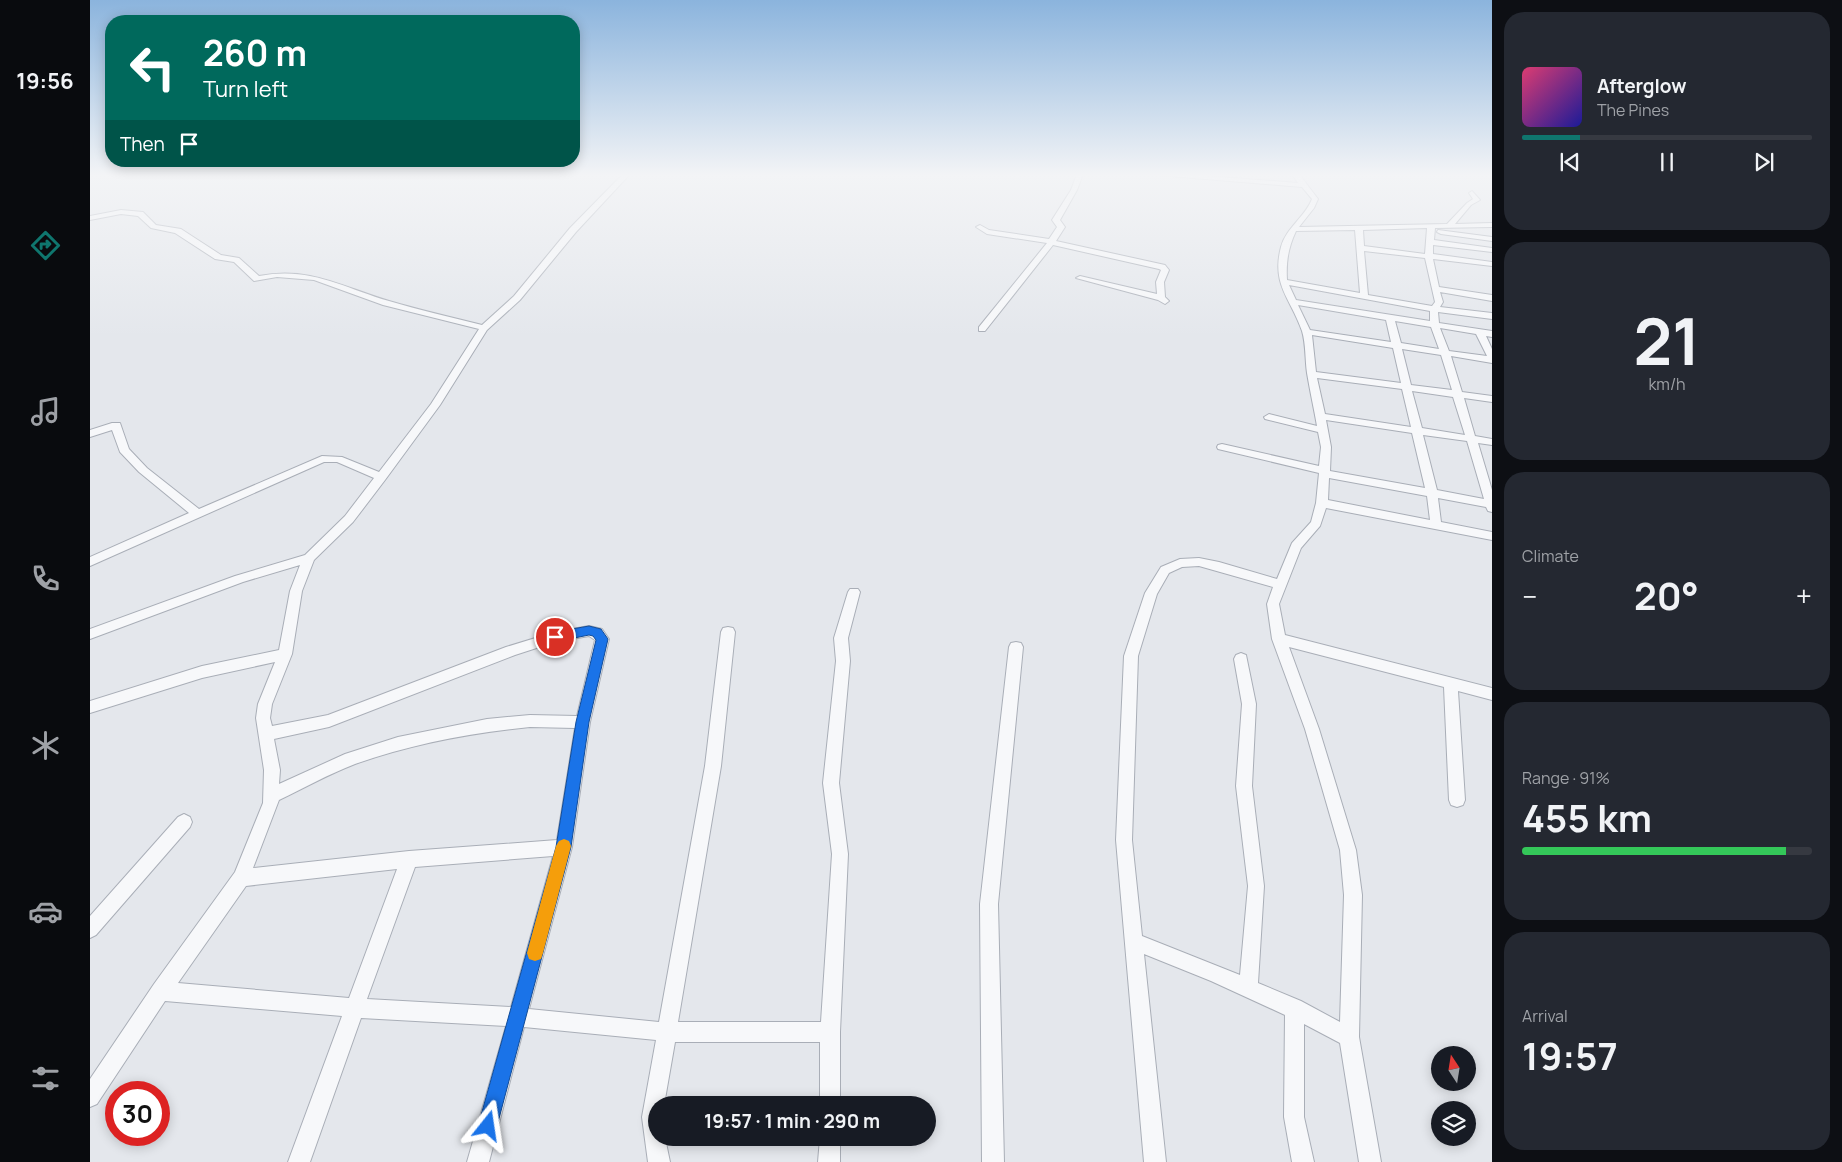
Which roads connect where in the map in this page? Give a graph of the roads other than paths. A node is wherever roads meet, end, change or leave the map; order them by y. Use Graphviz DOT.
graph roads {
  1 [pos="159,228"];
  2 [pos="575,228"];
  3 [pos="981,228"];
  4 [pos="1060,228"];
  5 [pos="1344,228"];
  6 [pos="1359,228"];
  7 [pos="1375,228"];
  8 [pos="1435,228"];
  9 [pos="1293,229"];
  10 [pos="1431,229"];
  11 [pos="1492,239"];
  12 [pos="1051,242"];
  13 [pos="1431,242"];
  14 [pos="1360,248"];
  15 [pos="1492,250"];
  16 [pos="1430,257"];
  17 [pos="1492,264"];
  18 [pos="1080,278"];
  19 [pos="1284,282"];
  20 [pos="1436,289"];
  21 [pos="1364,297"];
  22 [pos="1492,298"];
  23 [pos="1293,302"];
  24 [pos="1434,309"];
  25 [pos="1492,316"];
  26 [pos="1390,318"];
  27 [pos="1435,326"];
  28 [pos="484,328"];
  29 [pos="982,329"];
  30 [pos="1307,332"];
  31 [pos="1480,333"];
  32 [pos="1492,334"];
  33 [pos="1398,346"];
  34 [pos="1445,353"];
  35 [pos="1492,359"];
  36 [pos="1312,374"];
  37 [pos="1407,386"];
  38 [pos="1458,394"];
  39 [pos="1492,399"];
  40 [pos="1319,416"];
  41 [pos="1269,417"];
  42 [pos="1322,430"];
  43 [pos="1417,430"];
  44 [pos="90,434"];
  45 [pos="1470,438"];
  46 [pos="1492,442"];
  47 [pos="1222,447"];
  48 [pos="1324,472"];
  49 [pos="381,477"];
  50 [pos="1432,493"];
  51 [pos="1322,503"];
  52 [pos="1492,505"];
  53 [pos="197,514"];
  54 [pos="1436,525"];
  55 [pos="1492,536"];
  56 [pos="309,558"];
  57 [pos="90,562"];
  58 [pos="1281,585"];
  59 [pos="854,592"];
  60 [pos="728,632"];
  61 [pos="90,634"];
  62 [pos="1279,639"];
  63 [pos="1016,647"];
  64 [pos="285,654"];
  65 [pos="1242,659"];
  66 [pos="1451,684"];
  67 [pos="1492,694"];
  68 [pos="90,707"];
  69 [pos="583,722"];
  70 [pos="266,734"];
  71 [pos="271,796"];
  72 [pos="1457,800"];
  73 [pos="184,822"];
  74 [pos="564,847"];
  75 [pos="409,859"];
  76 [pos="241,878"];
  77 [pos="90,929"];
  78 [pos="1135,942"];
  79 [pos="1248,988"];
  80 [pos="161,991"];
  81 [pos="355,1008"];
  82 [pos="1294,1008"];
  83 [pos="518,1017"];
  84 [pos="668,1032"];
  85 [pos="830,1032"];
  86 [pos="1350,1037"];
  87 [pos="830,1096"];
  88 [pos="90,1097"];
  89 [pos="830,1146"];
  90 [pos="299,1162"];
  91 [pos="478,1162"];
  92 [pos="659,1162"];
  93 [pos="829,1162"];
  94 [pos="993,1162"];
  95 [pos="1155,1162"];
  96 [pos="1303,1162"];
  97 [pos="1370,1162"];
  1 -- 28 [label="street"];
  2 -- 28 [label="street"];
  3 -- 12 [label="street"];
  4 -- 12 [label="street"];
  5 -- 9 [label="street"];
  6 -- 14 [label="street"];
  7 -- 10 [label="street"];
  8 -- 10 [label="street"];
  9 -- 19 [label="street"];
  10 -- 11 [label="street"];
  10 -- 13 [label="street"];
  12 -- 18 [label="street"];
  12 -- 29 [label="street"];
  13 -- 15 [label="street"];
  13 -- 16 [label="street"];
  14 -- 16 [label="street"];
  14 -- 21 [label="street"];
  16 -- 17 [label="street"];
  16 -- 20 [label="street"];
  19 -- 21 [label="street"];
  19 -- 23 [label="street"];
  20 -- 22 [label="street"];
  20 -- 24 [label="street"];
  21 -- 24 [label="street"];
  23 -- 26 [label="street"];
  23 -- 30 [label="street"];
  24 -- 25 [label="street"];
  24 -- 27 [label="street"];
  26 -- 27 [label="street"];
  26 -- 33 [label="street"];
  27 -- 31 [label="street"];
  27 -- 34 [label="street"];
  28 -- 49 [label="street"];
  30 -- 33 [label="street"];
  30 -- 36 [label="street"];
  31 -- 32 [label="street"];
  31 -- 35 [label="street"];
  33 -- 34 [label="street"];
  33 -- 37 [label="street"];
  34 -- 35 [label="street"];
  34 -- 38 [label="street"];
  36 -- 37 [label="street"];
  36 -- 40 [label="street"];
  37 -- 38 [label="street"];
  37 -- 43 [label="street"];
  38 -- 39 [label="street"];
  38 -- 45 [label="street"];
  40 -- 42 [label="street"];
  40 -- 43 [label="street"];
  41 -- 42 [label="street"];
  42 -- 48 [label="street"];
  43 -- 45 [label="street"];
  43 -- 50 [label="street"];
  44 -- 53 [label="street"];
  45 -- 46 [label="street"];
  45 -- 52 [label="street"];
  47 -- 48 [label="street"];
  48 -- 50 [label="street"];
  48 -- 51 [label="street"];
  49 -- 53 [label="street"];
  49 -- 56 [label="street"];
  50 -- 52 [label="street"];
  50 -- 54 [label="street"];
  51 -- 54 [label="street"];
  51 -- 58 [label="street"];
  53 -- 57 [label="street"];
  54 -- 55 [label="street"];
  56 -- 61 [label="street"];
  56 -- 64 [label="street"];
  58 -- 62 [label="street"];
  58 -- 78 [label="street"];
  59 -- 85 [label="street"];
  60 -- 84 [label="street"];
  62 -- 66 [label="street"];
  62 -- 86 [label="street"];
  63 -- 94 [label="street"];
  64 -- 68 [label="street"];
  64 -- 70 [label="street"];
  65 -- 79 [label="street"];
  66 -- 67 [label="street"];
  66 -- 72 [label="street"];
  69 -- 70 [label="street"];
  69 -- 71 [label="street"];
  69 -- 74 [label="street"];
  70 -- 71 [label="street"];
  71 -- 76 [label="street"];
  73 -- 77 [label="street"];
  74 -- 75 [label="street"];
  74 -- 83 [label="street"];
  75 -- 76 [label="street"];
  75 -- 81 [label="street"];
  76 -- 80 [label="street"];
  78 -- 79 [label="street"];
  78 -- 95 [label="street"];
  79 -- 82 [label="street"];
  80 -- 81 [label="street"];
  80 -- 88 [label="street"];
  81 -- 83 [label="street"];
  81 -- 90 [label="street"];
  82 -- 86 [label="street"];
  82 -- 96 [label="street"];
  83 -- 84 [label="street"];
  83 -- 91 [label="street"];
  84 -- 85 [label="street"];
  84 -- 92 [label="street"];
  85 -- 87 [label="street"];
  86 -- 97 [label="street"];
  89 -- 93 [label="street"];
}
